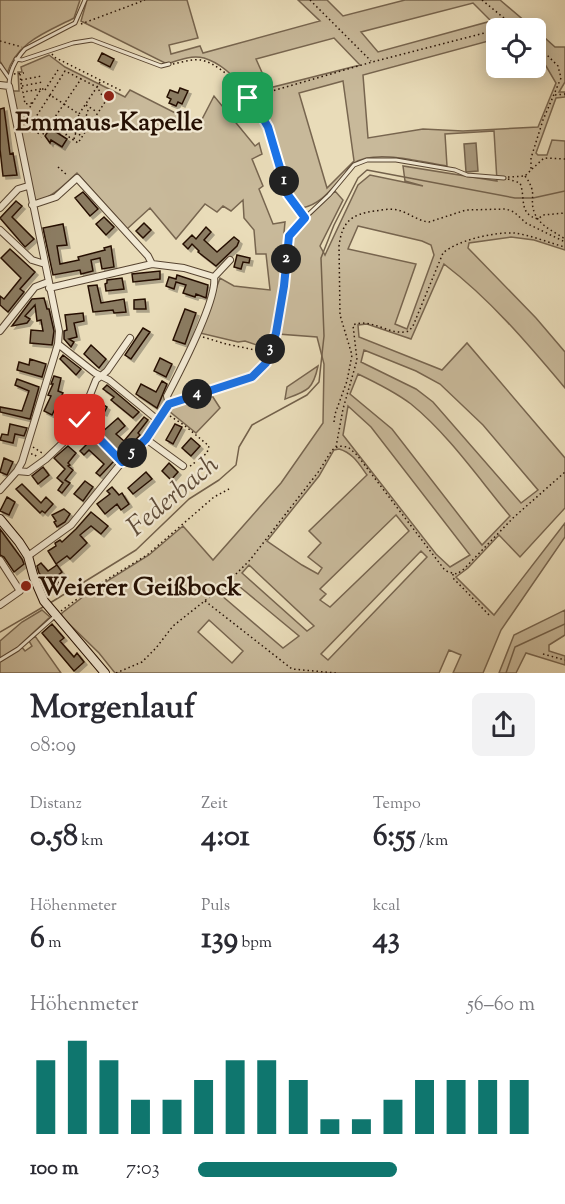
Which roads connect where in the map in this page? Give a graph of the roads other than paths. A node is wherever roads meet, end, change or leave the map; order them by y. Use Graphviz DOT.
graph roads {
  1 [pos="84,0"];
  2 [pos="16,59"];
  3 [pos="169,64"];
  4 [pos="0,65"];
  5 [pos="9,78"];
  6 [pos="0,85"];
  7 [pos="9,86"];
  8 [pos="504,177"];
  9 [pos="28,186"];
  10 [pos="32,206"];
  11 [pos="0,208"];
  12 [pos="0,230"];
  13 [pos="230,260"];
  14 [pos="45,264"];
  15 [pos="152,264"];
  16 [pos="214,277"];
  17 [pos="49,285"];
  18 [pos="0,331"];
  19 [pos="130,338"];
  20 [pos="58,344"];
  21 [pos="100,375"];
  22 [pos="169,404"];
  23 [pos="80,420"];
  24 [pos="159,421"];
  25 [pos="146,439"];
  26 [pos="122,462"];
  27 [pos="183,466"];
  28 [pos="17,471"];
  29 [pos="0,490"];
  30 [pos="0,520"];
  31 [pos="28,556"];
  32 [pos="0,560"];
  33 [pos="0,605"];
  34 [pos="56,616"];
  35 [pos="0,660"];
  36 [pos="105,673"];
  1 -- 2 [label="lane"];
  2 -- 3 [label="lane"];
  2 -- 5 [label="lane"];
  4 -- 5 [label="lane"];
  5 -- 7 [label="lane"];
  6 -- 7 [label="street"];
  7 -- 9 [label="street"];
  8 -- 22 [label="lane"];
  9 -- 10 [label="street"];
  9 -- 11 [label="street"];
  10 -- 14 [label="street"];
  10 -- 15 [label="street"];
  12 -- 14 [label="street"];
  13 -- 16 [label="street"];
  14 -- 17 [label="street"];
  15 -- 16 [label="street"];
  15 -- 17 [label="street"];
  16 -- 22 [label="street"];
  17 -- 18 [label="street"];
  17 -- 20 [label="street"];
  19 -- 21 [label="street"];
  20 -- 21 [label="street"];
  20 -- 28 [label="street"];
  21 -- 23 [label="street"];
  21 -- 24 [label="street"];
  22 -- 24 [label="street"];
  23 -- 26 [label="street"];
  23 -- 28 [label="street"];
  24 -- 25 [label="street"];
  25 -- 26 [label="street"];
  25 -- 27 [label="street"];
  26 -- 31 [label="street"];
  28 -- 29 [label="street"];
  30 -- 31 [label="main road"];
  31 -- 34 [label="main road"];
  32 -- 33 [label="street"];
  34 -- 35 [label="lane"];
  34 -- 36 [label="main road"];
}
